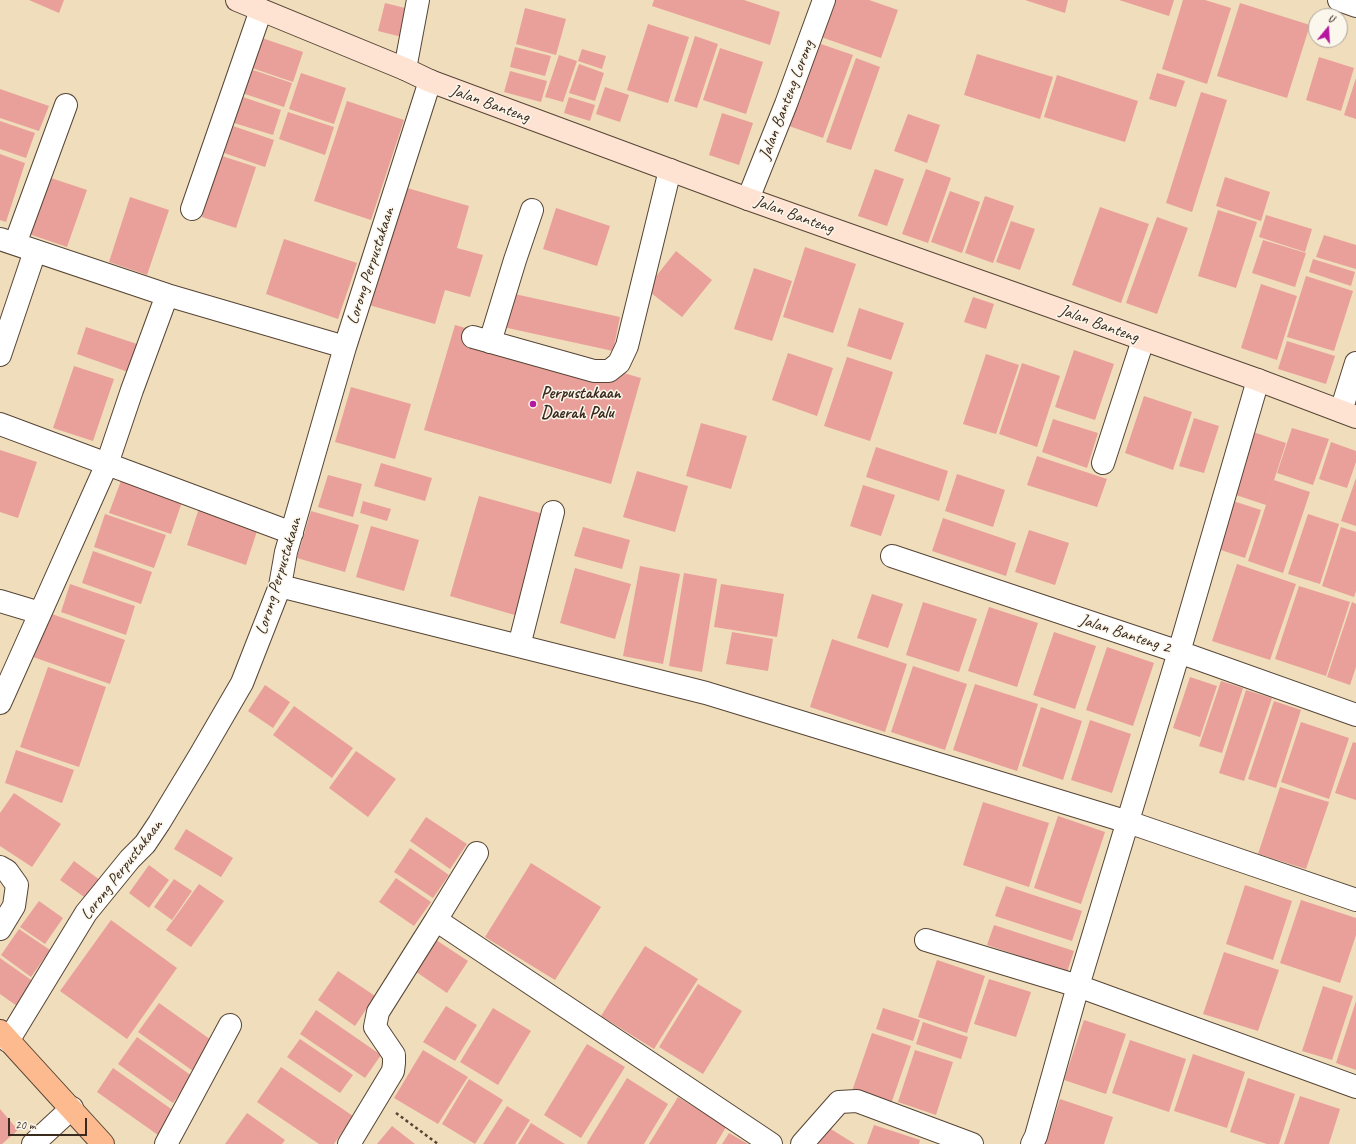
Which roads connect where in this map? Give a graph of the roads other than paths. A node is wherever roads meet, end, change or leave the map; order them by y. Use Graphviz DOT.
graph roads {
  1 [pos="237,0"];
  2 [pos="418,0"];
  3 [pos="824,0"];
  4 [pos="261,10"];
  5 [pos="405,69"];
  6 [pos="430,82"];
  7 [pos="66,105"];
  8 [pos="670,170"];
  9 [pos="748,199"];
  10 [pos="192,209"];
  11 [pos="532,210"];
  12 [pos="17,245"];
  13 [pos="167,295"];
  14 [pos="1144,340"];
  15 [pos="345,347"];
  16 [pos="0,354"];
  17 [pos="1356,362"];
  18 [pos="1258,380"];
  19 [pos="1349,414"];
  20 [pos="0,424"];
  21 [pos="1103,463"];
  22 [pos="107,464"];
  23 [pos="553,512"];
  24 [pos="292,533"];
  25 [pos="892,556"];
  26 [pos="280,586"];
  27 [pos="0,601"];
  28 [pos="40,613"];
  29 [pos="519,646"];
  30 [pos="1179,652"];
  31 [pos="0,703"];
  32 [pos="1356,715"];
  33 [pos="1128,822"];
  34 [pos="477,853"];
  35 [pos="0,867"];
  36 [pos="1356,900"];
  37 [pos="436,920"];
  38 [pos="0,929"];
  39 [pos="926,940"];
  40 [pos="1078,986"];
  41 [pos="230,1025"];
  42 [pos="4,1036"];
  43 [pos="1356,1088"];
  44 [pos="72,1108"];
  45 [pos="33,1144"];
  46 [pos="103,1144"];
  47 [pos="166,1144"];
  48 [pos="349,1144"];
  49 [pos="771,1144"];
  50 [pos="802,1144"];
  51 [pos="972,1144"];
  52 [pos="1032,1144"];
  1 -- 4 [label="street, Jalan Banteng"];
  2 -- 5 [label="street"];
  3 -- 9 [label="street, Jalan Banteng Lorong"];
  4 -- 5 [label="street, Jalan Banteng"];
  4 -- 10 [label="street"];
  5 -- 6 [label="street, Jalan Banteng"];
  6 -- 8 [label="street, Jalan Banteng"];
  6 -- 15 [label="street, Lorong Perpustakaan"];
  7 -- 12 [label="street"];
  8 -- 9 [label="street, Jalan Banteng"];
  8 -- 11 [label="street"];
  9 -- 14 [label="street, Jalan Banteng"];
  12 -- 13 [label="street"];
  12 -- 16 [label="street"];
  13 -- 15 [label="street"];
  13 -- 22 [label="street"];
  14 -- 18 [label="street, Jalan Banteng"];
  14 -- 21 [label="street"];
  15 -- 24 [label="street, Lorong Perpustakaan"];
  17 -- 19 [label="street"];
  18 -- 19 [label="street, Jalan Banteng"];
  18 -- 30 [label="street"];
  20 -- 22 [label="street"];
  22 -- 24 [label="street"];
  22 -- 28 [label="street"];
  23 -- 29 [label="street"];
  24 -- 26 [label="street, Lorong Perpustakaan"];
  25 -- 30 [label="street, Jalan Banteng 2"];
  26 -- 29 [label="street"];
  26 -- 42 [label="street, Lorong Perpustakaan"];
  27 -- 28 [label="street"];
  28 -- 31 [label="street"];
  29 -- 33 [label="street"];
  30 -- 32 [label="street, Jalan Banteng 2"];
  30 -- 33 [label="street"];
  33 -- 36 [label="street"];
  33 -- 40 [label="street"];
  34 -- 37 [label="street"];
  35 -- 38 [label="street"];
  37 -- 48 [label="street"];
  37 -- 49 [label="street"];
  39 -- 40 [label="street"];
  40 -- 43 [label="street"];
  40 -- 52 [label="street"];
  41 -- 47 [label="street"];
  42 -- 44 [label="main road"];
  44 -- 45 [label="street"];
  44 -- 46 [label="main road"];
  50 -- 51 [label="street"];
}
